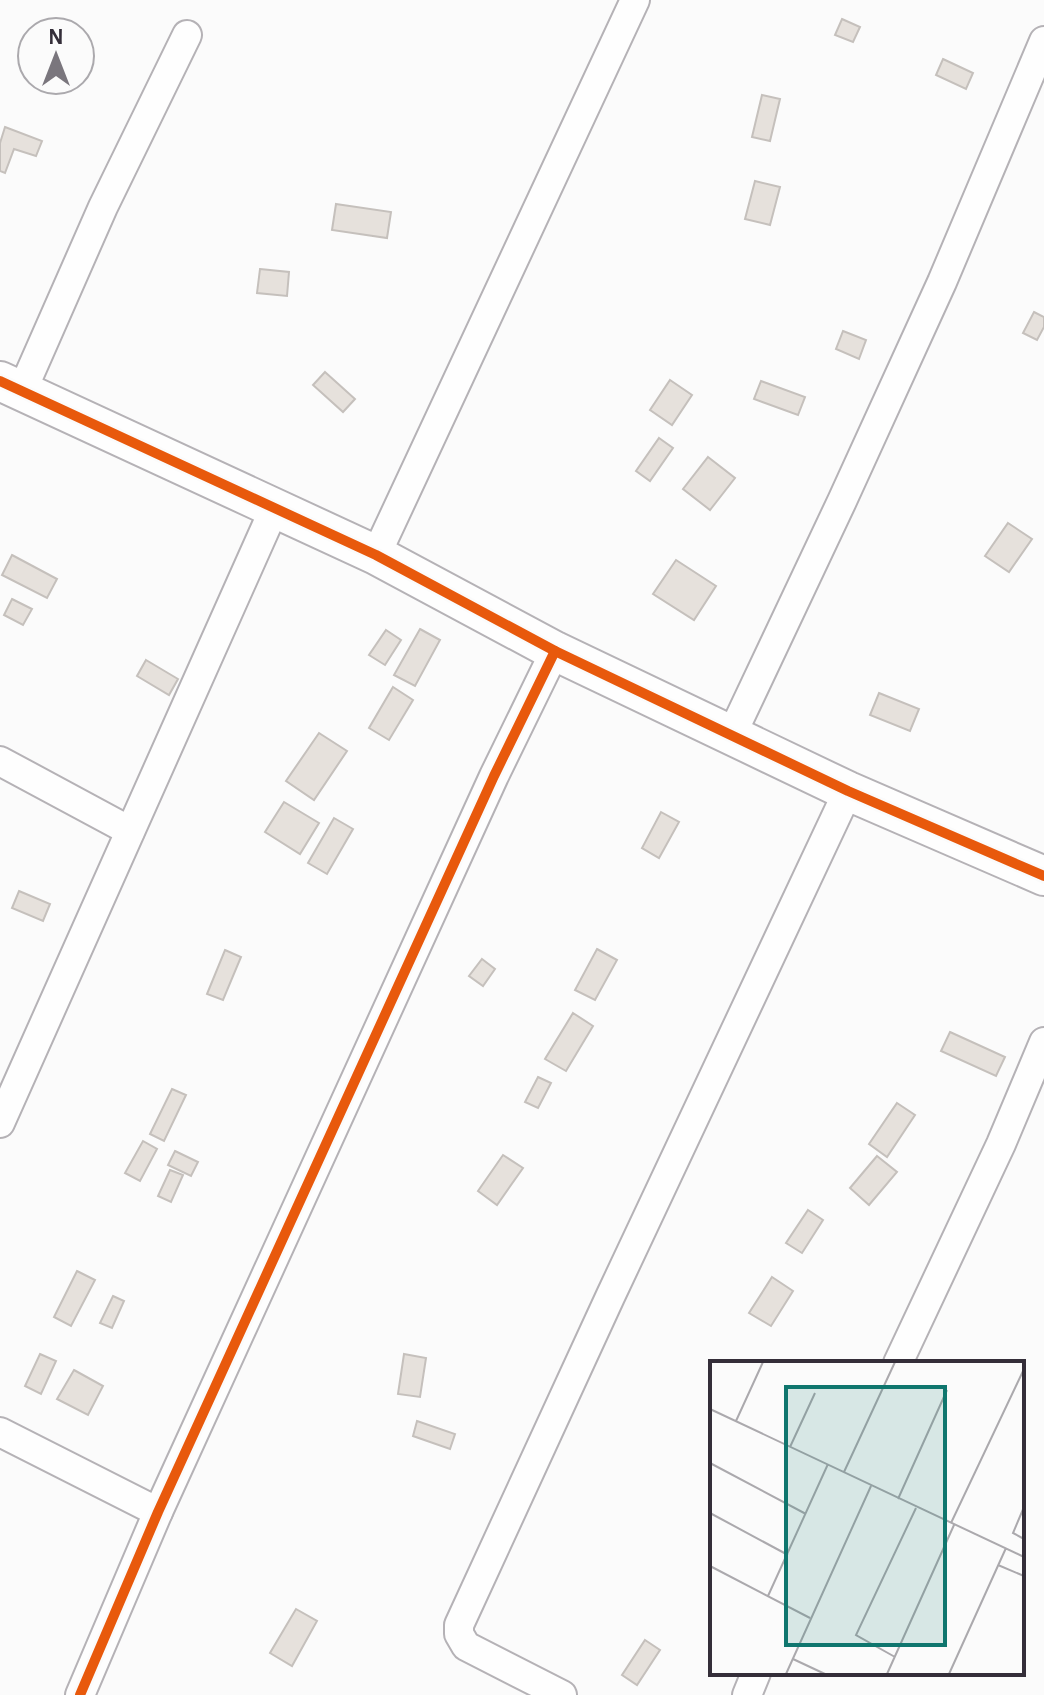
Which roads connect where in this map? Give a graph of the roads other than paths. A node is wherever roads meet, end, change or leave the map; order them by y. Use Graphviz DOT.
graph roads {
  1 [pos="635,0"];
  2 [pos="187,35"];
  3 [pos="1044,41"];
  4 [pos="11,386"];
  5 [pos="275,507"];
  6 [pos="376,555"];
  7 [pos="555,651"];
  8 [pos="732,734"];
  9 [pos="0,761"];
  10 [pos="848,791"];
  11 [pos="130,831"];
  12 [pos="1044,876"];
  13 [pos="1044,1042"];
  14 [pos="4,1106"];
  15 [pos="899,1361"];
  16 [pos="0,1432"];
  17 [pos="158,1512"];
  18 [pos="755,1675"];
  19 [pos="80,1695"];
  20 [pos="562,1695"];
  21 [pos="747,1695"];
  1 -- 6 [label="street"];
  2 -- 4 [label="street"];
  3 -- 8 [label="street"];
  4 -- 5 [label="street"];
  5 -- 6 [label="street"];
  5 -- 11 [label="street"];
  6 -- 7 [label="street"];
  7 -- 8 [label="street"];
  7 -- 17 [label="street"];
  8 -- 10 [label="street"];
  9 -- 11 [label="street"];
  10 -- 12 [label="street"];
  10 -- 20 [label="street"];
  11 -- 14 [label="street"];
  13 -- 15 [label="street"];
  16 -- 17 [label="street"];
  17 -- 19 [label="street"];
  18 -- 21 [label="street"];
}
